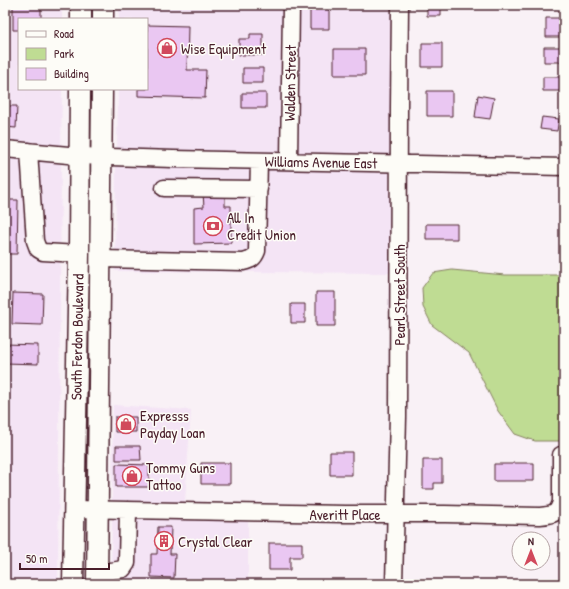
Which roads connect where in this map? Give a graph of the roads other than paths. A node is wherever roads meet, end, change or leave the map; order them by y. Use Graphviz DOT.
graph roads {
  1 [pos="81,5"];
  2 [pos="103,5"];
  3 [pos="291,5"];
  4 [pos="400,5"];
  5 [pos="81,18"];
  6 [pos="103,18"];
  7 [pos="80,90"];
  8 [pos="102,90"];
  9 [pos="5,149"];
  10 [pos="29,151"];
  11 [pos="79,156"];
  12 [pos="101,156"];
  13 [pos="260,161"];
  14 [pos="289,161"];
  15 [pos="399,164"];
  16 [pos="564,167"];
  17 [pos="164,188"];
  18 [pos="259,189"];
  19 [pos="78,254"];
  20 [pos="101,259"];
  21 [pos="561,455"];
  22 [pos="74,509"];
  23 [pos="98,510"];
  24 [pos="128,510"];
  25 [pos="396,514"];
  26 [pos="97,578"];
  27 [pos="73,584"];
  28 [pos="394,584"];
  1 -- 5 [label="main road"];
  2 -- 6 [label="main road"];
  3 -- 14 [label="street, Walden Street"];
  4 -- 15 [label="street, Pearl Street South"];
  7 -- 11 [label="main road, South Ferdon Boulevard"];
  8 -- 12 [label="main road, South Ferdon Boulevard"];
  9 -- 10 [label="street, Williams Avenue East"];
  10 -- 11 [label="street, Williams Avenue East"];
  10 -- 19 [label="street"];
  11 -- 12 [label="street, Williams Avenue East"];
  11 -- 19 [label="main road, South Ferdon Boulevard"];
  12 -- 13 [label="street, Williams Avenue East"];
  12 -- 20 [label="main road, South Ferdon Boulevard"];
  13 -- 14 [label="street, Williams Avenue East"];
  13 -- 18 [label="street"];
  14 -- 15 [label="street, Williams Avenue East"];
  15 -- 16 [label="street, Williams Avenue East"];
  15 -- 25 [label="street, Pearl Street South"];
  17 -- 18 [label="street"];
  18 -- 20 [label="street"];
  19 -- 22 [label="main road, South Ferdon Boulevard"];
  20 -- 23 [label="main road, South Ferdon Boulevard"];
  21 -- 25 [label="street, Averitt Place"];
  22 -- 23 [label="street, Averitt Place"];
  22 -- 27 [label="main road, South Ferdon Boulevard"];
  23 -- 24 [label="street, Averitt Place"];
  23 -- 26 [label="main road, South Ferdon Boulevard"];
  24 -- 25 [label="street, Averitt Place"];
  24 -- 26 [label="street"];
  25 -- 28 [label="street, Pearl Street South"];
}
